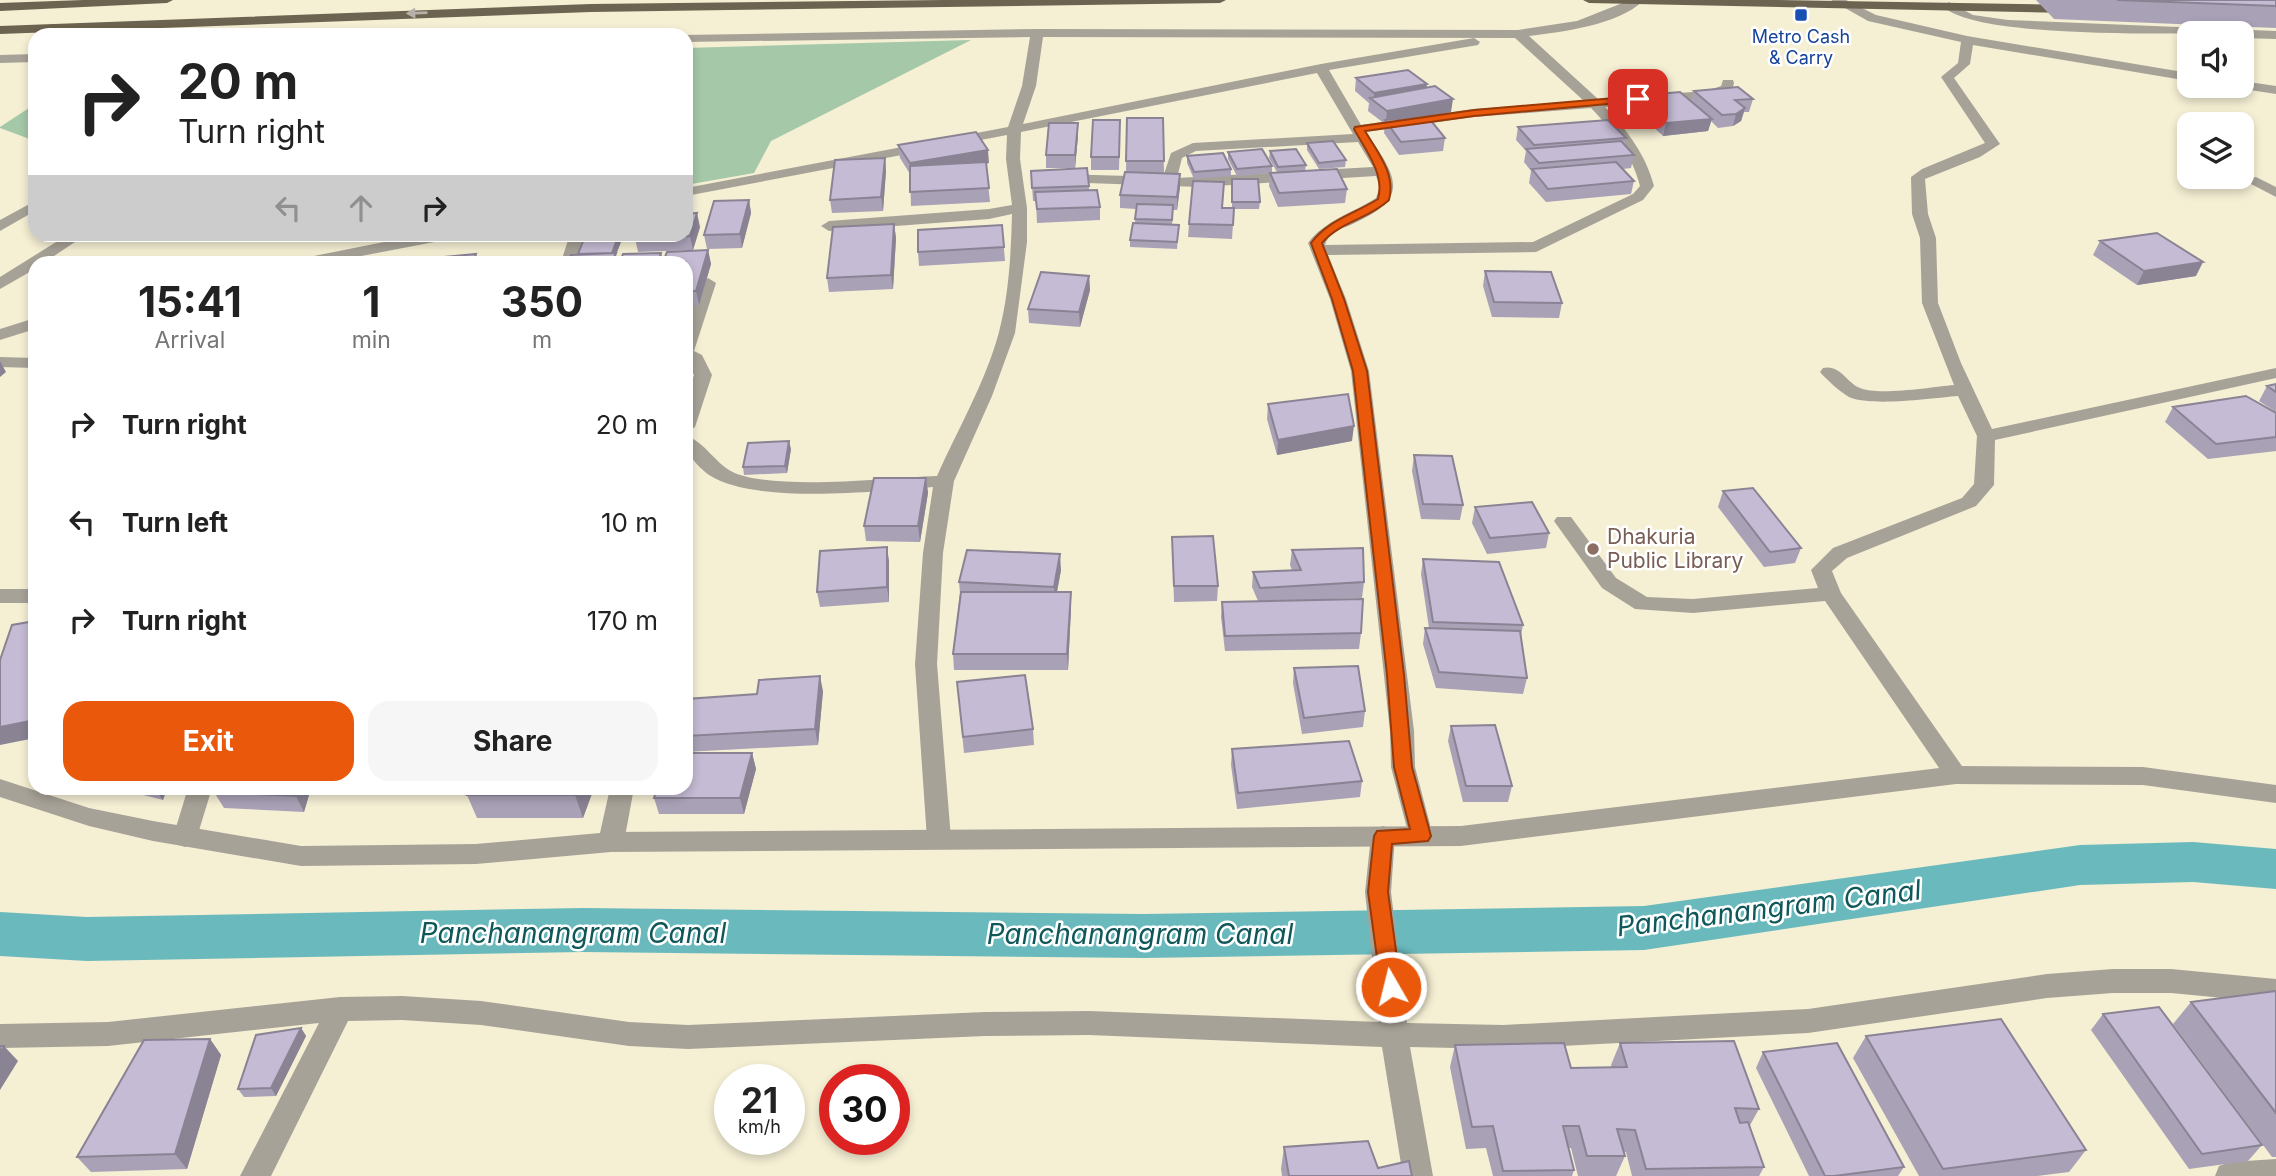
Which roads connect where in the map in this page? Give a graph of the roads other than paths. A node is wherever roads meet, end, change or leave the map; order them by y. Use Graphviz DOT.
graph roads {
  1 [pos="167,0"];
  2 [pos="1220,0"];
  3 [pos="1589,0"];
  4 [pos="1637,1"];
  5 [pos="1840,3"];
  6 [pos="1949,6"];
  7 [pos="0,7"];
  8 [pos="2083,9"];
  9 [pos="54,28"];
  10 [pos="28,29"];
  11 [pos="0,30"];
  12 [pos="2177,30"];
  13 [pos="1037,33"];
  14 [pos="1495,34"];
  15 [pos="1518,34"];
  16 [pos="2254,34"];
  17 [pos="2276,35"];
  18 [pos="693,38"];
  19 [pos="1967,40"];
  20 [pos="28,58"];
  21 [pos="0,59"];
  22 [pos="1321,68"];
  23 [pos="2177,75"];
  24 [pos="1728,83"];
  25 [pos="2254,87"];
  26 [pos="2276,90"];
  27 [pos="1594,103"];
  28 [pos="1014,129"];
  29 [pos="1361,134"];
  30 [pos="1382,171"];
  31 [pos="1028,177"];
  32 [pos="2256,181"];
  33 [pos="1169,182"];
  34 [pos="693,191"];
  35 [pos="2276,193"];
  36 [pos="1020,208"];
  37 [pos="28,209"];
  38 [pos="0,226"];
  39 [pos="830,226"];
  40 [pos="67,242"];
  41 [pos="410,242"];
  42 [pos="1320,250"];
  43 [pos="45,256"];
  44 [pos="339,256"];
  45 [pos="28,266"];
  46 [pos="708,283"];
  47 [pos="0,284"];
  48 [pos="28,325"];
  49 [pos="693,330"];
  50 [pos="0,335"];
  51 [pos="693,357"];
  52 [pos="0,362"];
  53 [pos="28,363"];
  54 [pos="1829,372"];
  55 [pos="2276,373"];
  56 [pos="1964,390"];
  57 [pos="693,405"];
  58 [pos="1986,436"];
  59 [pos="693,447"];
  60 [pos="944,481"];
  61 [pos="1564,521"];
  62 [pos="1831,594"];
  63 [pos="0,596"];
  64 [pos="28,596"];
  65 [pos="1956,775"];
  66 [pos="0,788"];
  67 [pos="2276,794"];
  68 [pos="198,795"];
  69 [pos="621,795"];
  70 [pos="1383,836"];
  71 [pos="1421,836"];
  72 [pos="185,837"];
  73 [pos="939,839"];
  74 [pos="611,842"];
  75 [pos="2276,991"];
  76 [pos="340,1009"];
  77 [pos="1394,1035"];
  78 [pos="0,1036"];
  79 [pos="2276,1173"];
  80 [pos="254,1176"];
  81 [pos="1418,1176"];
  82 [pos="2230,1176"];
  1 -- 7 [label="main road"];
  2 -- 9 [label="main road, one-way"];
  3 -- 4 [label="main road"];
  4 -- 5 [label="main road"];
  4 -- 15 [label="street"];
  5 -- 6 [label="main road"];
  5 -- 19 [label="street"];
  6 -- 8 [label="main road"];
  6 -- 12 [label="street"];
  10 -- 11 [label="main road, one-way"];
  13 -- 14 [label="street"];
  13 -- 18 [label="street"];
  13 -- 28 [label="street"];
  14 -- 15 [label="street"];
  14 -- 22 [label="street"];
  15 -- 27 [label="street"];
  16 -- 17 [label="street"];
  19 -- 23 [label="street"];
  19 -- 56 [label="street"];
  20 -- 21 [label="street"];
  22 -- 28 [label="street"];
  22 -- 29 [label="street"];
  24 -- 27 [label="street"];
  25 -- 26 [label="street"];
  27 -- 29 [label="street"];
  27 -- 42 [label="street"];
  28 -- 31 [label="street"];
  28 -- 34 [label="street"];
  29 -- 30 [label="street"];
  29 -- 33 [label="street"];
  30 -- 33 [label="street"];
  30 -- 42 [label="street"];
  31 -- 33 [label="street"];
  31 -- 36 [label="street"];
  32 -- 35 [label="street"];
  36 -- 39 [label="street"];
  36 -- 60 [label="street"];
  37 -- 38 [label="street"];
  40 -- 43 [label="street"];
  41 -- 44 [label="street"];
  42 -- 71 [label="street"];
  45 -- 47 [label="street"];
  46 -- 49 [label="street"];
  48 -- 50 [label="street"];
  51 -- 57 [label="street"];
  52 -- 53 [label="street"];
  54 -- 56 [label="street"];
  55 -- 58 [label="street"];
  56 -- 58 [label="street"];
  58 -- 62 [label="street"];
  59 -- 60 [label="street"];
  60 -- 73 [label="street"];
  61 -- 62 [label="street"];
  62 -- 65 [label="street"];
  63 -- 64 [label="street"];
  65 -- 67 [label="street"];
  65 -- 71 [label="street"];
  66 -- 72 [label="street"];
  68 -- 72 [label="street"];
  69 -- 74 [label="street"];
  70 -- 71 [label="street"];
  70 -- 73 [label="street"];
  70 -- 77 [label="street"];
  72 -- 74 [label="street"];
  73 -- 74 [label="street"];
  75 -- 77 [label="street"];
  76 -- 77 [label="street"];
  76 -- 78 [label="street"];
  76 -- 80 [label="street"];
  77 -- 81 [label="street"];
  79 -- 82 [label="street"];
}
